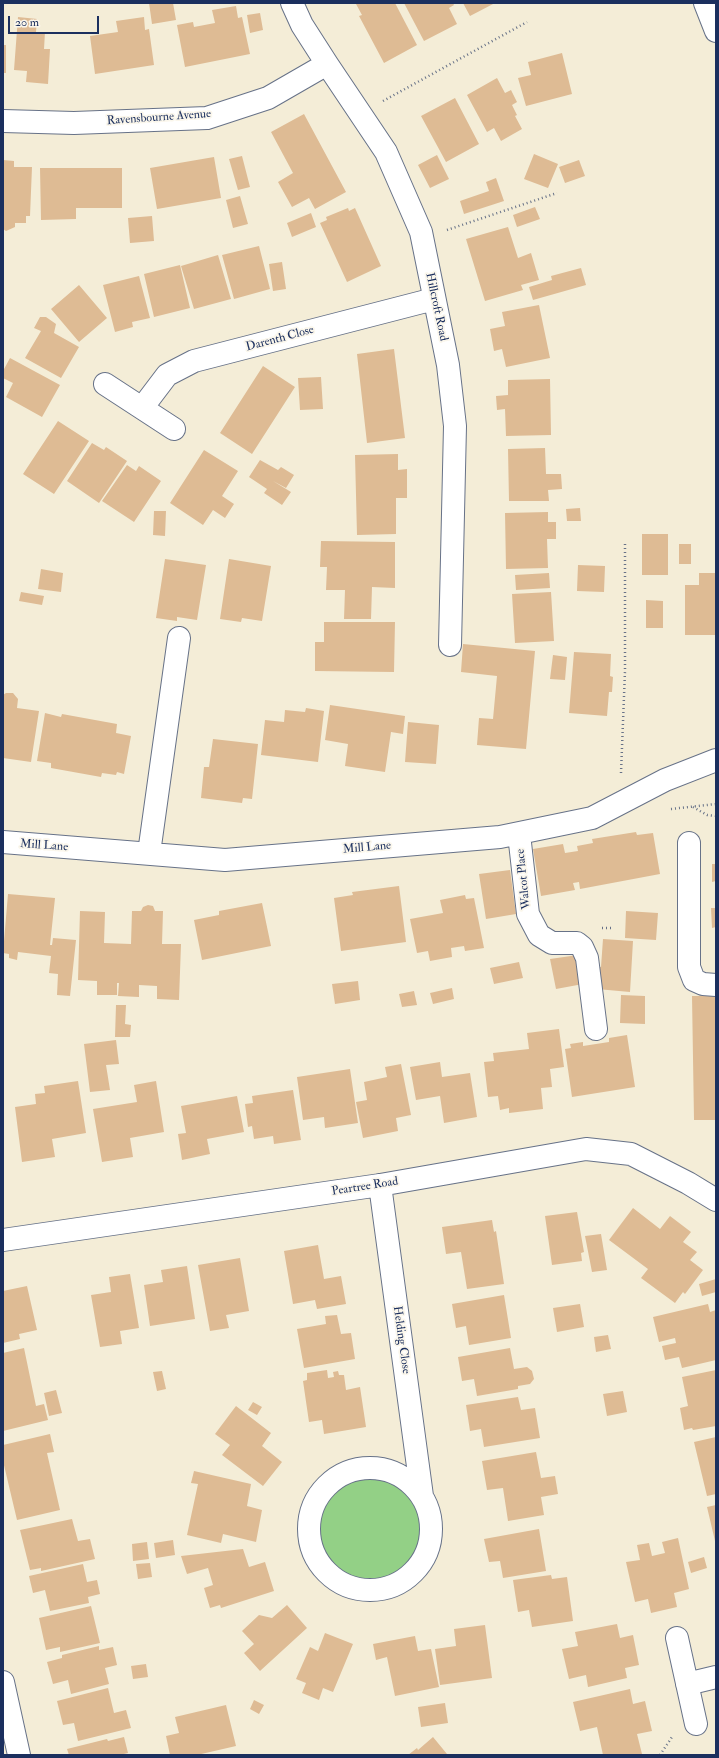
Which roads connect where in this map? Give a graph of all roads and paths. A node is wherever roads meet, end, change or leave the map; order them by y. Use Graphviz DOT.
graph roads {
  1 [pos="292,3"];
  2 [pos="705,3"];
  3 [pos="527,22"];
  4 [pos="716,31"];
  5 [pos="327,64"];
  6 [pos="360,114"];
  7 [pos="3,121"];
  8 [pos="557,193"];
  9 [pos="422,238"];
  10 [pos="434,299"];
  11 [pos="105,384"];
  12 [pos="142,408"];
  13 [pos="174,429"];
  14 [pos="626,544"];
  15 [pos="179,638"];
  16 [pos="450,645"];
  17 [pos="716,760"];
  18 [pos="620,804"];
  19 [pos="693,806"];
  20 [pos="716,816"];
  21 [pos="519,834"];
  22 [pos="3,842"];
  23 [pos="689,843"];
  24 [pos="149,854"];
  25 [pos="716,985"];
  26 [pos="596,1029"];
  27 [pos="380,1185"];
  28 [pos="716,1200"];
  29 [pos="3,1240"];
  30 [pos="422,1496"];
  31 [pos="677,1638"];
  32 [pos="716,1678"];
  33 [pos="3,1682"];
  34 [pos="687,1684"];
  35 [pos="696,1724"];
  36 [pos="19,1755"];
  1 -- 5 [label="main road, Hillcroft Road"];
  2 -- 4 [label="main road"];
  3 -- 6 [label="path"];
  5 -- 6 [label="main road, Hillcroft Road"];
  5 -- 7 [label="main road, Ravensbourne Avenue"];
  6 -- 9 [label="main road, Hillcroft Road"];
  8 -- 9 [label="path"];
  9 -- 10 [label="main road, Hillcroft Road"];
  10 -- 12 [label="main road, Darenth Close"];
  10 -- 16 [label="main road, Hillcroft Road"];
  11 -- 12 [label="main road"];
  12 -- 13 [label="main road"];
  14 -- 18 [label="path"];
  15 -- 24 [label="main road"];
  17 -- 18 [label="main road, Mill Lane"];
  18 -- 21 [label="main road, Mill Lane"];
  19 -- 20 [label="path"];
  21 -- 24 [label="main road, Mill Lane"];
  21 -- 26 [label="main road, Walcot Place"];
  22 -- 24 [label="main road, Mill Lane"];
  23 -- 25 [label="main road"];
  27 -- 28 [label="main road, Peartree Road"];
  27 -- 29 [label="main road, Peartree Road"];
  27 -- 30 [label="main road, Helding Close"];
  30 -- 30 [label="main road, Helding Close"];
  31 -- 34 [label="main road"];
  32 -- 34 [label="main road"];
  33 -- 36 [label="main road"];
  34 -- 35 [label="main road"];
}
